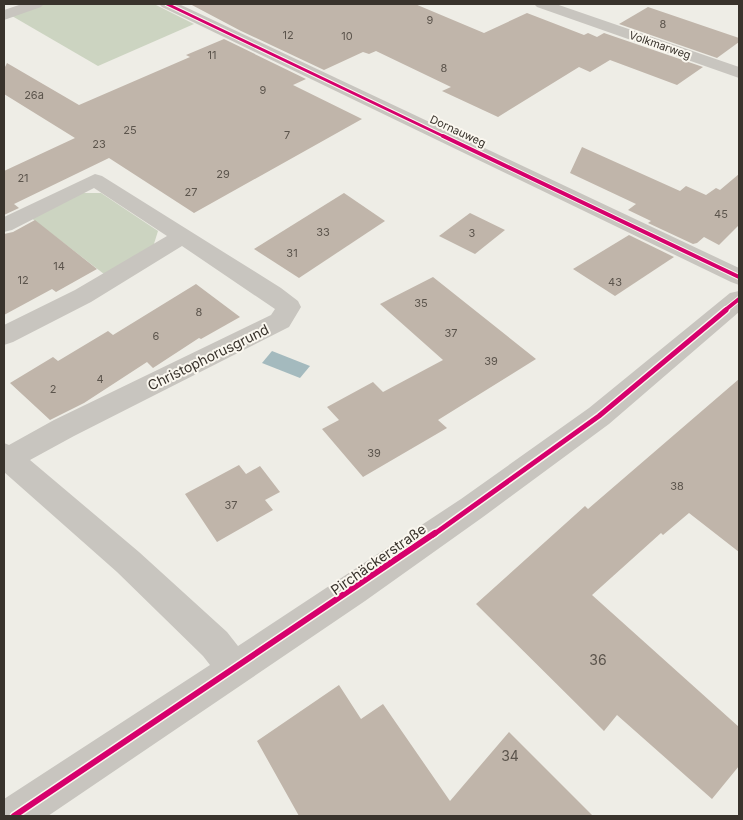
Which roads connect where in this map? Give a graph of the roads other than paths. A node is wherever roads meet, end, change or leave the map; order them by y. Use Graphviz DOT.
graph roads {
  1 [pos="36,4"];
  2 [pos="167,4"];
  3 [pos="542,4"];
  4 [pos="598,8"];
  5 [pos="4,15"];
  6 [pos="581,18"];
  7 [pos="739,73"];
  8 [pos="4,225"];
  9 [pos="183,236"];
  10 [pos="739,277"];
  11 [pos="739,299"];
  12 [pos="4,336"];
  13 [pos="6,457"];
  14 [pos="234,669"];
  15 [pos="14,816"];
  1 -- 5 [label="street"];
  2 -- 10 [label="street, Dornauweg"];
  3 -- 6 [label="street, Volkmarweg"];
  4 -- 6 [label="street"];
  6 -- 7 [label="street, Volkmarweg"];
  8 -- 9 [label="street, Christophorusgrund"];
  9 -- 12 [label="street"];
  9 -- 13 [label="street, Christophorusgrund"];
  11 -- 14 [label="street, Pirchäckerstraße"];
  13 -- 14 [label="street, Christophorusgrund"];
  14 -- 15 [label="street, Pirchäckerstraße"];
}
